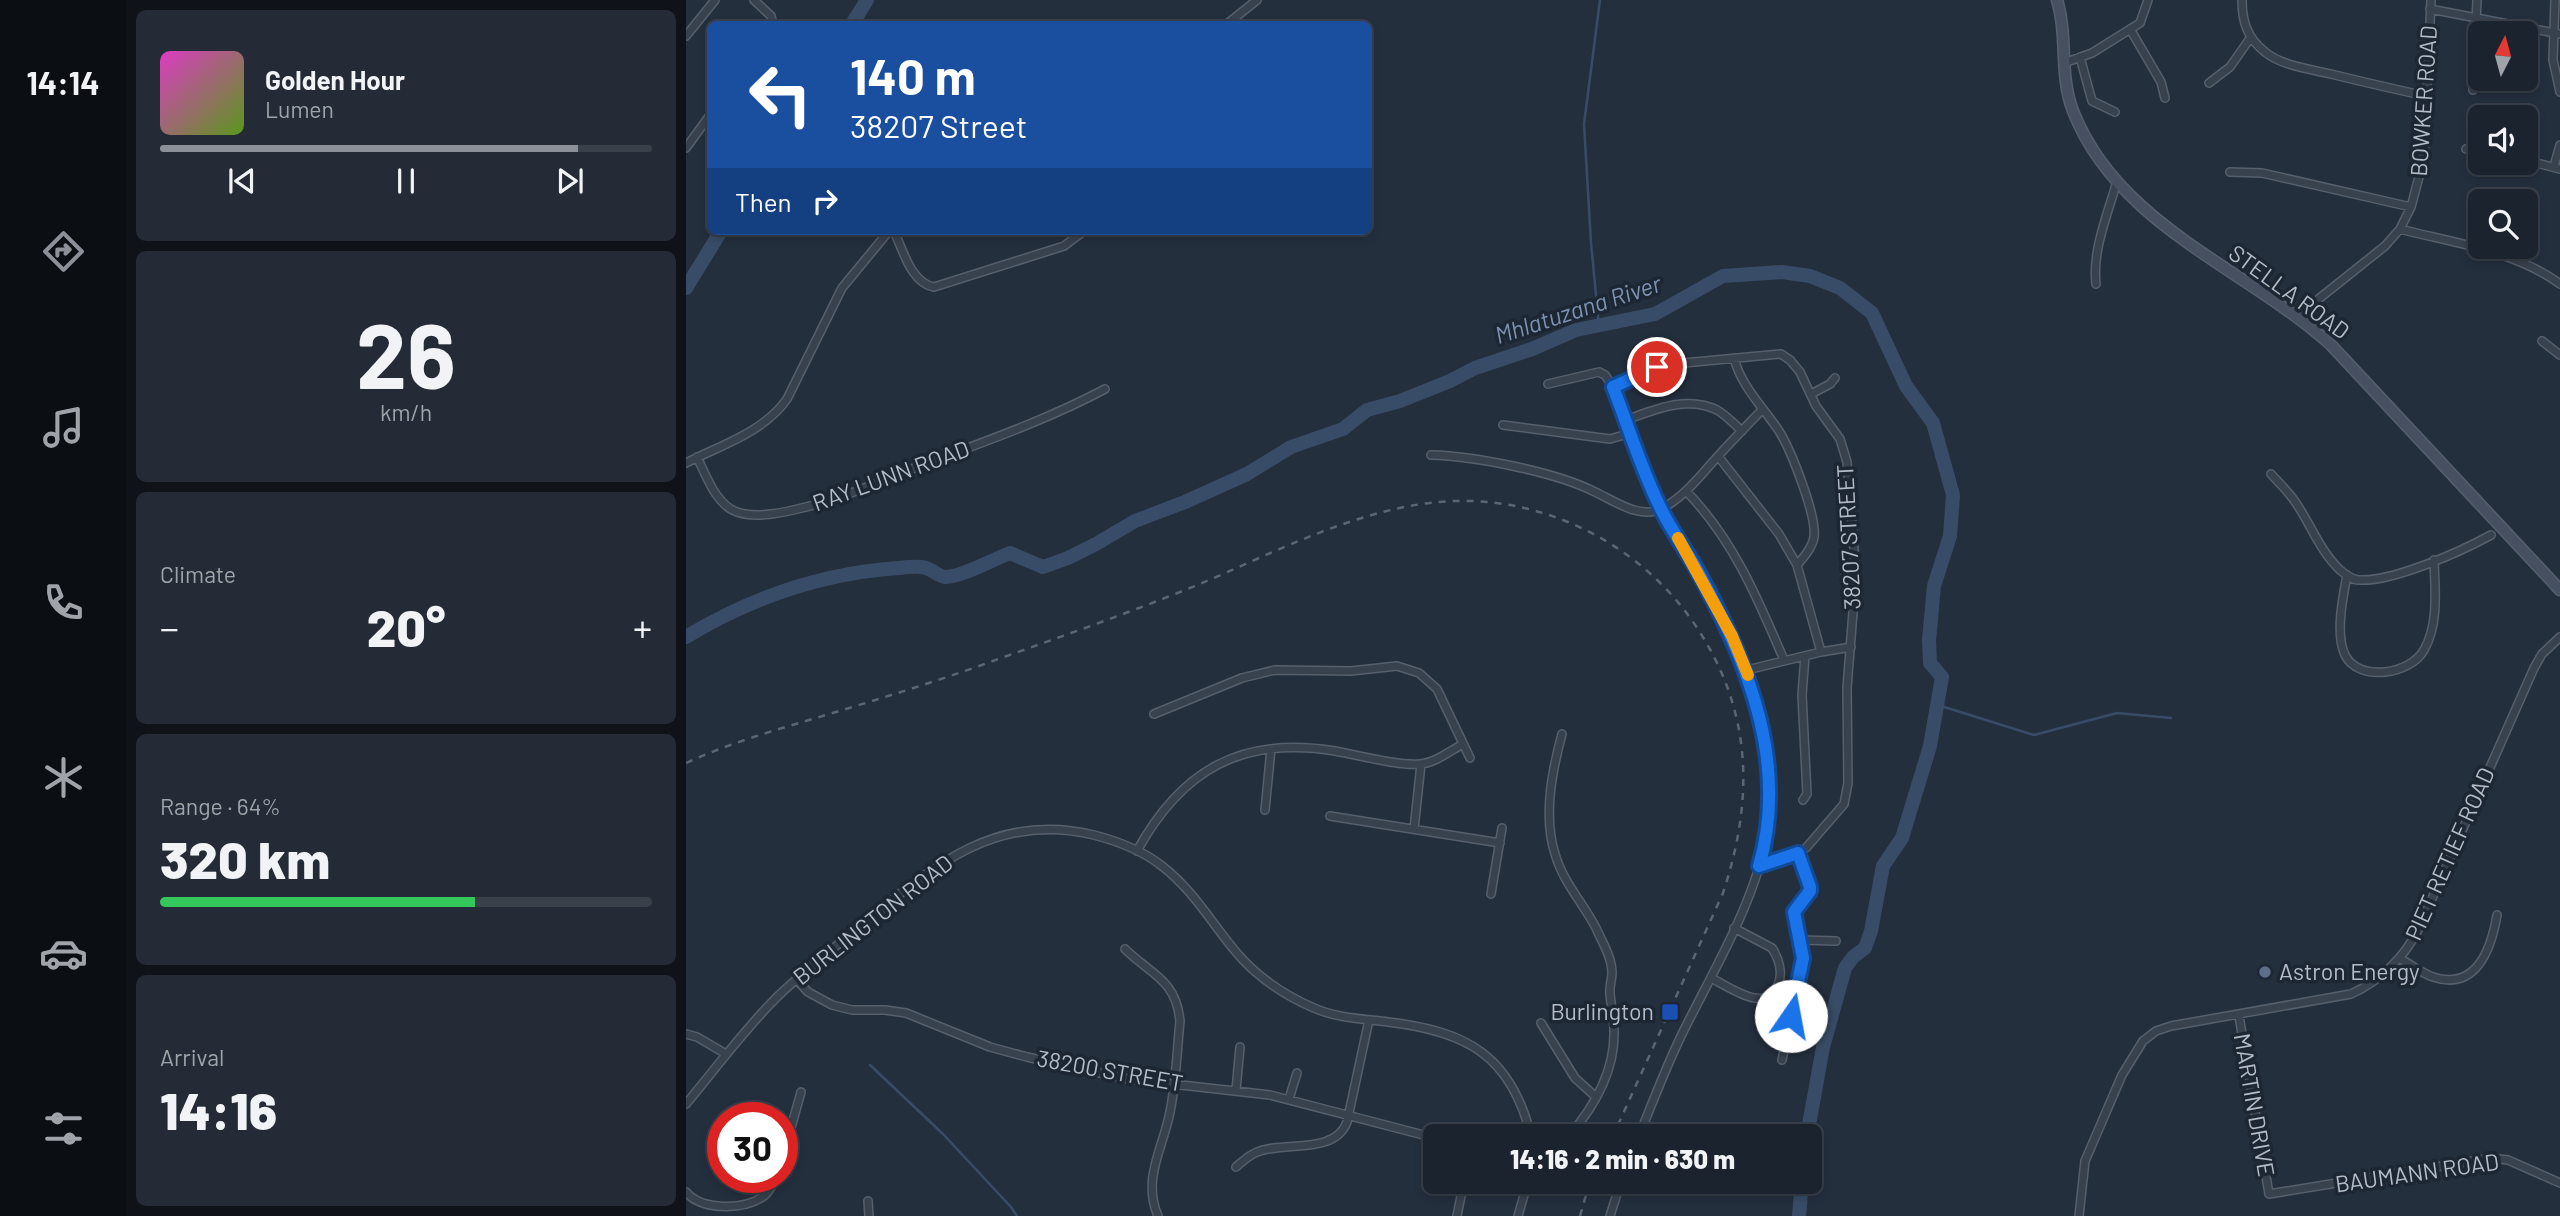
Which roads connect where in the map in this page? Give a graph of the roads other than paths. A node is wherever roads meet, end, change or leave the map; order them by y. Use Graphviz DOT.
graph roads {
  1 [pos="715,0"];
  2 [pos="754,0"];
  3 [pos="1257,0"];
  4 [pos="2057,0"];
  5 [pos="2148,0"];
  6 [pos="2242,0"];
  7 [pos="2431,0"];
  8 [pos="2477,0"];
  9 [pos="2555,0"];
  10 [pos="2430,9"];
  11 [pos="2475,18"];
  12 [pos="772,21"];
  13 [pos="1231,21"];
  14 [pos="2475,21"];
  15 [pos="2130,29"];
  16 [pos="2557,34"];
  17 [pos="686,36"];
  18 [pos="2252,37"];
  19 [pos="2080,57"];
  20 [pos="2064,63"];
  21 [pos="2209,83"];
  22 [pos="2560,92"];
  23 [pos="2426,96"];
  24 [pos="2165,98"];
  25 [pos="2115,112"];
  26 [pos="707,119"];
  27 [pos="686,131"];
  28 [pos="693,137"];
  29 [pos="2560,145"];
  30 [pos="686,148"];
  31 [pos="2538,163"];
  32 [pos="2557,167"];
  33 [pos="2230,172"];
  34 [pos="2117,181"];
  35 [pos="2411,208"];
  36 [pos="2400,229"];
  37 [pos="888,235"];
  38 [pos="894,235"];
  39 [pos="1080,235"];
  40 [pos="2096,284"];
  41 [pos="2560,284"];
  42 [pos="2296,317"];
  43 [pos="2542,341"];
  44 [pos="2560,355"];
  45 [pos="1734,358"];
  46 [pos="1835,377"];
  47 [pos="1548,384"];
  48 [pos="1613,387"];
  49 [pos="1105,389"];
  50 [pos="1811,394"];
  51 [pos="1762,410"];
  52 [pos="1626,419"];
  53 [pos="1503,425"];
  54 [pos="1742,431"];
  55 [pos="1631,433"];
  56 [pos="1432,455"];
  57 [pos="1718,456"];
  58 [pos="697,457"];
  59 [pos="686,463"];
  60 [pos="2272,474"];
  61 [pos="1686,491"];
  62 [pos="1661,510"];
  63 [pos="2491,534"];
  64 [pos="2434,560"];
  65 [pos="1797,565"];
  66 [pos="2347,575"];
  67 [pos="2560,590"];
  68 [pos="2560,637"];
  69 [pos="1851,647"];
  70 [pos="1821,652"];
  71 [pos="1805,656"];
  72 [pos="1784,660"];
  73 [pos="1747,670"];
  74 [pos="1154,714"];
  75 [pos="1562,734"];
  76 [pos="1463,744"];
  77 [pos="1270,749"];
  78 [pos="1470,758"];
  79 [pos="1421,764"];
  80 [pos="1803,800"];
  81 [pos="1265,810"];
  82 [pos="1330,816"];
  83 [pos="1502,828"];
  84 [pos="1414,829"];
  85 [pos="1500,843"];
  86 [pos="1137,851"];
  87 [pos="1798,853"];
  88 [pos="1759,866"];
  89 [pos="1491,894"];
  90 [pos="2497,915"];
  91 [pos="1734,928"];
  92 [pos="1801,940"];
  93 [pos="1836,941"];
  94 [pos="1125,949"];
  95 [pos="2399,958"];
  96 [pos="1711,978"];
  97 [pos="796,979"];
  98 [pos="2239,1016"];
  99 [pos="1370,1020"];
  100 [pos="1541,1023"];
  101 [pos="686,1034"];
  102 [pos="1240,1047"];
  103 [pos="726,1054"];
  104 [pos="1782,1060"];
  105 [pos="1297,1073"];
  106 [pos="1173,1083"];
  107 [pos="1236,1090"];
  108 [pos="801,1092"];
  109 [pos="1596,1097"];
  110 [pos="1289,1099"];
  111 [pos="798,1103"];
  112 [pos="686,1104"];
  113 [pos="1349,1115"];
  114 [pos="1527,1124"];
  115 [pos="1577,1124"];
  116 [pos="1644,1124"];
  117 [pos="1423,1135"];
  118 [pos="1236,1167"];
  119 [pos="2560,1183"];
  120 [pos="686,1192"];
  121 [pos="766,1193"];
  122 [pos="1461,1194"];
  123 [pos="1524,1194"];
  124 [pos="1618,1194"];
  125 [pos="2269,1194"];
  126 [pos="868,1202"];
  127 [pos="869,1216"];
  128 [pos="1158,1216"];
  129 [pos="1457,1216"];
  130 [pos="1518,1216"];
  131 [pos="1610,1216"];
  132 [pos="2079,1216"];
  1 -- 17 [label="street"];
  2 -- 12 [label="street"];
  3 -- 13 [label="street"];
  4 -- 20 [label="main road, STELLA ROAD"];
  5 -- 15 [label="street"];
  6 -- 18 [label="street"];
  7 -- 10 [label="street, BOWKER ROAD"];
  8 -- 11 [label="street"];
  9 -- 16 [label="street"];
  10 -- 11 [label="street"];
  10 -- 23 [label="street, BOWKER ROAD"];
  11 -- 14 [label="street"];
  11 -- 16 [label="street"];
  15 -- 19 [label="street"];
  15 -- 24 [label="street"];
  16 -- 22 [label="street"];
  18 -- 21 [label="street"];
  18 -- 23 [label="street"];
  19 -- 20 [label="street"];
  19 -- 25 [label="street"];
  20 -- 34 [label="main road, STELLA ROAD"];
  23 -- 35 [label="street, BOWKER ROAD"];
  26 -- 28 [label="street"];
  27 -- 28 [label="street"];
  28 -- 30 [label="street"];
  29 -- 32 [label="street"];
  31 -- 32 [label="street"];
  33 -- 35 [label="street"];
  34 -- 40 [label="street"];
  34 -- 42 [label="main road, STELLA ROAD"];
  35 -- 36 [label="street, BOWKER ROAD"];
  36 -- 41 [label="street"];
  36 -- 42 [label="street, BOWKER ROAD"];
  37 -- 58 [label="street"];
  38 -- 39 [label="street"];
  42 -- 67 [label="main road, STELLA ROAD"];
  43 -- 44 [label="street"];
  45 -- 48 [label="street, 38207 STREET"];
  45 -- 50 [label="street, 38207 STREET"];
  45 -- 51 [label="street"];
  46 -- 50 [label="street"];
  47 -- 48 [label="street"];
  48 -- 52 [label="street"];
  49 -- 58 [label="street, RAY LUNN ROAD"];
  50 -- 69 [label="street, 38207 STREET"];
  51 -- 54 [label="street"];
  51 -- 65 [label="street"];
  52 -- 54 [label="street"];
  52 -- 55 [label="street"];
  53 -- 55 [label="street"];
  54 -- 57 [label="street"];
  55 -- 62 [label="street"];
  56 -- 62 [label="street"];
  57 -- 61 [label="street"];
  57 -- 65 [label="street"];
  58 -- 59 [label="street"];
  60 -- 66 [label="street"];
  61 -- 62 [label="street"];
  61 -- 72 [label="street"];
  62 -- 73 [label="street"];
  63 -- 64 [label="street"];
  64 -- 66 [label="street"];
  64 -- 66 [label="street"];
  65 -- 70 [label="street"];
  68 -- 95 [label="street, PIET RETIEF ROAD"];
  69 -- 70 [label="street"];
  69 -- 87 [label="street, 38207 STREET"];
  70 -- 71 [label="street"];
  71 -- 72 [label="street"];
  71 -- 80 [label="street"];
  72 -- 73 [label="street"];
  73 -- 88 [label="street"];
  74 -- 76 [label="street"];
  75 -- 109 [label="street"];
  76 -- 78 [label="street"];
  76 -- 79 [label="street"];
  77 -- 79 [label="street"];
  77 -- 81 [label="street"];
  77 -- 86 [label="street"];
  79 -- 84 [label="street"];
  82 -- 84 [label="street"];
  83 -- 85 [label="street"];
  84 -- 85 [label="street"];
  85 -- 89 [label="street"];
  86 -- 97 [label="street, BURLINGTON ROAD"];
  86 -- 99 [label="street, BURLINGTON ROAD"];
  87 -- 88 [label="street, 38207 STREET"];
  87 -- 92 [label="street"];
  88 -- 91 [label="street"];
  90 -- 95 [label="street"];
  91 -- 96 [label="street"];
  91 -- 96 [label="street"];
  92 -- 93 [label="street"];
  92 -- 104 [label="street"];
  94 -- 106 [label="street"];
  95 -- 98 [label="street, PIET RETIEF ROAD"];
  96 -- 116 [label="street"];
  97 -- 103 [label="street, BURLINGTON ROAD"];
  97 -- 106 [label="street, 38200 STREET"];
  98 -- 125 [label="street, MARTIN DRIVE"];
  98 -- 132 [label="street, PIET RETIEF ROAD"];
  99 -- 113 [label="street"];
  99 -- 114 [label="street, BURLINGTON ROAD"];
  100 -- 109 [label="street"];
  101 -- 103 [label="street"];
  102 -- 107 [label="street"];
  103 -- 112 [label="street, BURLINGTON ROAD"];
  105 -- 110 [label="street"];
  106 -- 107 [label="street, 38200 STREET"];
  106 -- 128 [label="street"];
  107 -- 110 [label="street, 38200 STREET"];
  108 -- 111 [label="street"];
  109 -- 115 [label="street"];
  110 -- 113 [label="street, 38200 STREET"];
  113 -- 117 [label="street, 38200 STREET"];
  113 -- 118 [label="street"];
  119 -- 125 [label="street, BAUMANN ROAD"];
  120 -- 121 [label="street"];
  122 -- 129 [label="street"];
  123 -- 130 [label="street"];
  124 -- 131 [label="street"];
  126 -- 127 [label="street"];
}
